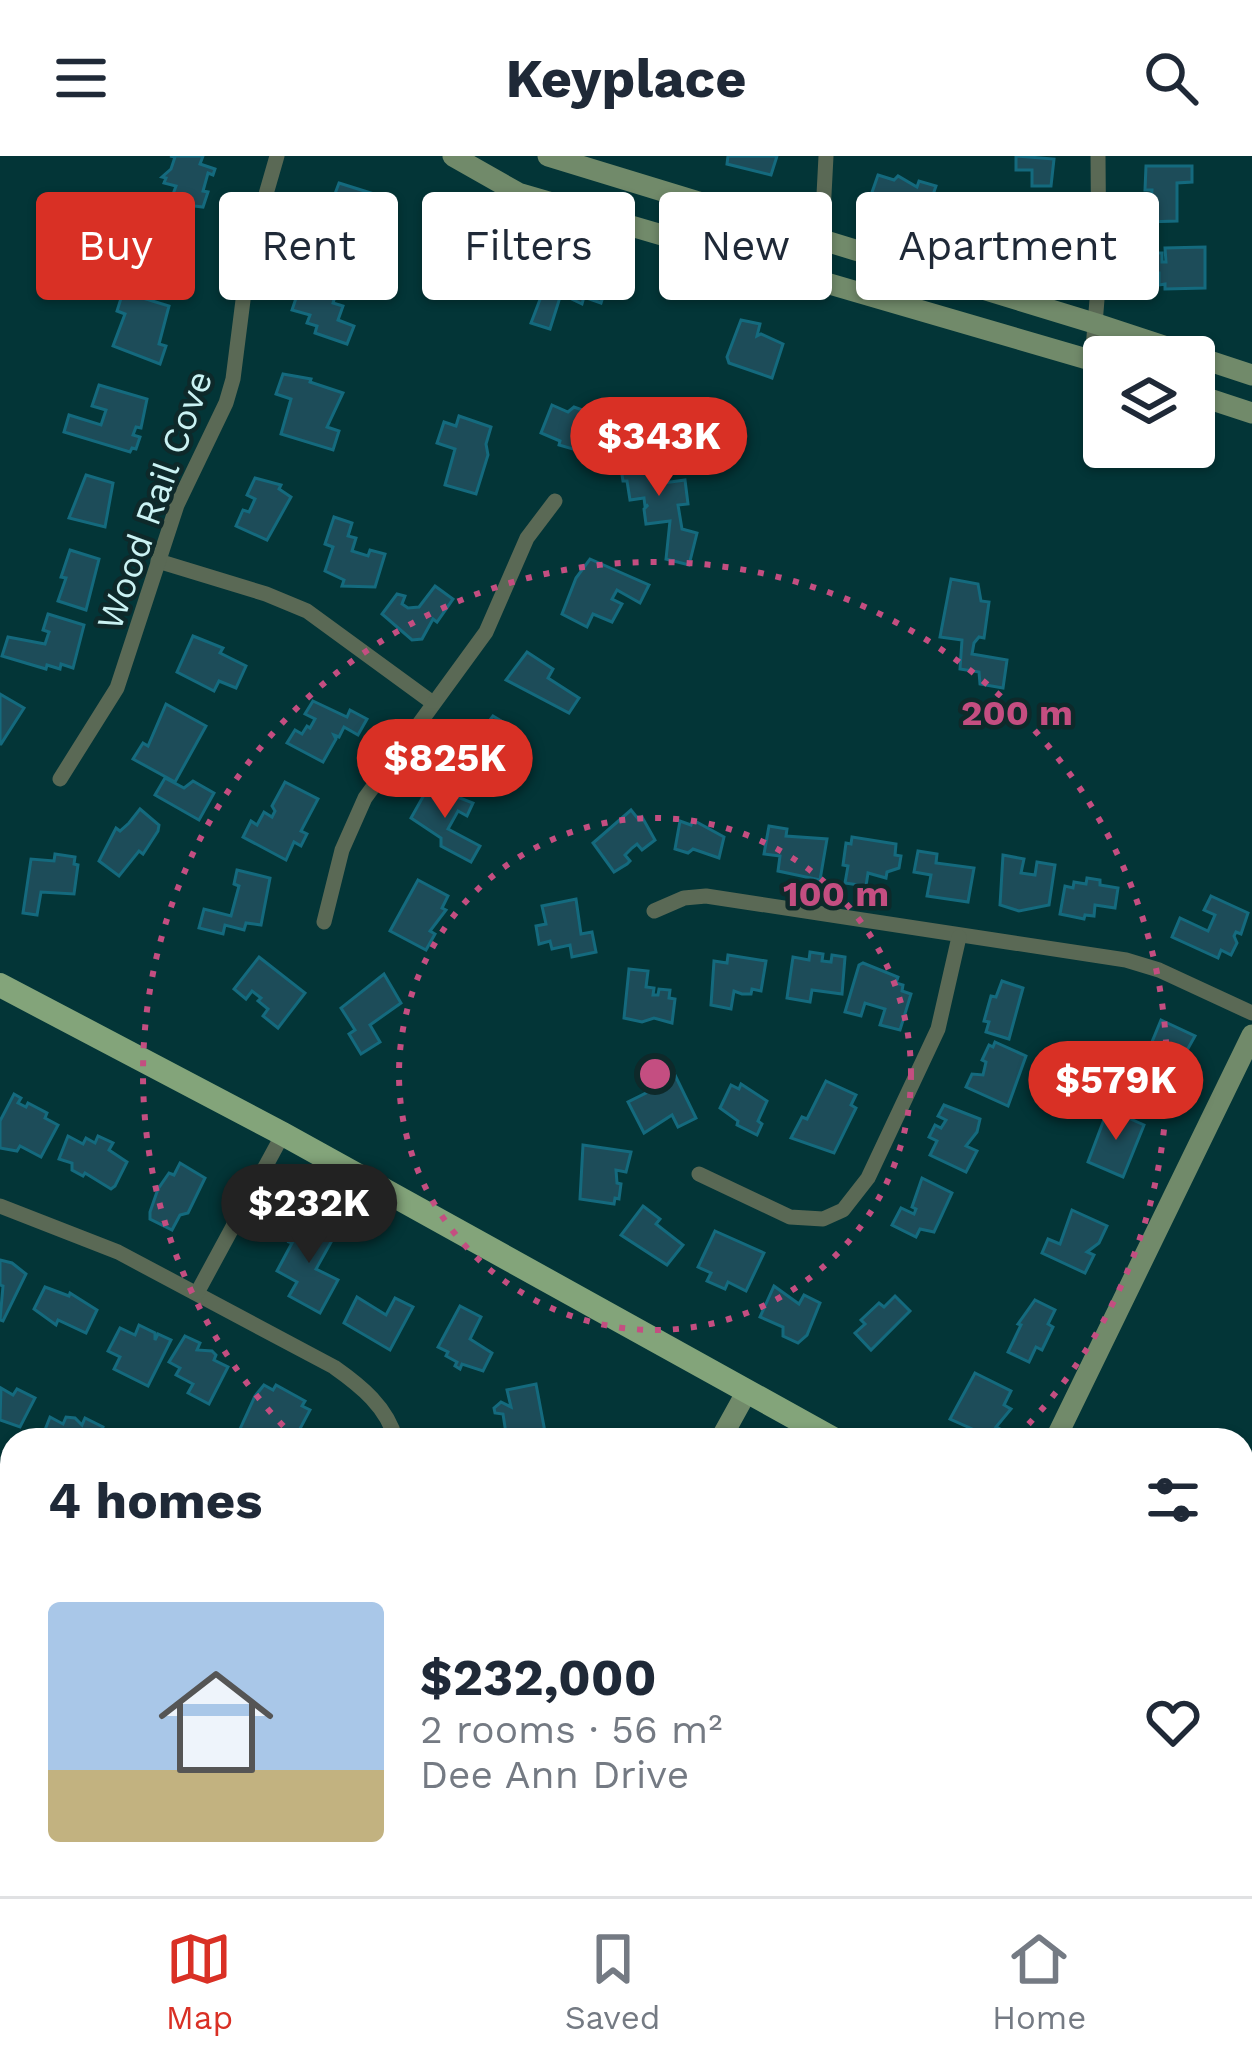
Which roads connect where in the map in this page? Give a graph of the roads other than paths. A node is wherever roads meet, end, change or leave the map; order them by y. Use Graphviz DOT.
graph roads {
  1 [pos="277,156"];
  2 [pos="453,156"];
  3 [pos="548,156"];
  4 [pos="826,156"];
  5 [pos="1098,156"];
  6 [pos="666,192"];
  7 [pos="825,192"];
  8 [pos="659,234"];
  9 [pos="832,243"];
  10 [pos="832,285"];
  11 [pos="1097,324"];
  12 [pos="1097,336"];
  13 [pos="1083,359"];
  14 [pos="1252,375"];
  15 [pos="1215,401"];
  16 [pos="1252,413"];
  17 [pos="555,501"];
  18 [pos="158,561"];
  19 [pos="433,703"];
  20 [pos="60,779"];
  21 [pos="655,911"];
  22 [pos="324,922"];
  23 [pos="958,937"];
  24 [pos="0,985"];
  25 [pos="1252,1013"];
  26 [pos="1252,1035"];
  27 [pos="283,1134"];
  28 [pos="699,1174"];
  29 [pos="0,1206"];
  30 [pos="197,1293"];
  31 [pos="746,1393"];
  32 [pos="390,1428"];
  33 [pos="727,1428"];
  34 [pos="812,1428"];
  35 [pos="1061,1428"];
  1 -- 18 [label="street, Wood Rail Cove"];
  2 -- 8 [label="street"];
  3 -- 6 [label="street"];
  4 -- 7 [label="street"];
  5 -- 11 [label="street"];
  9 -- 11 [label="street"];
  10 -- 13 [label="street"];
  11 -- 12 [label="street"];
  11 -- 14 [label="street"];
  15 -- 16 [label="street"];
  17 -- 19 [label="street"];
  18 -- 19 [label="street"];
  18 -- 20 [label="street, Wood Rail Cove"];
  19 -- 22 [label="street"];
  21 -- 23 [label="street"];
  23 -- 25 [label="street"];
  23 -- 28 [label="street"];
  24 -- 27 [label="main road"];
  26 -- 35 [label="street"];
  27 -- 30 [label="street"];
  27 -- 31 [label="main road"];
  29 -- 30 [label="street"];
  30 -- 32 [label="street"];
  31 -- 33 [label="street"];
  31 -- 34 [label="main road"];
}
